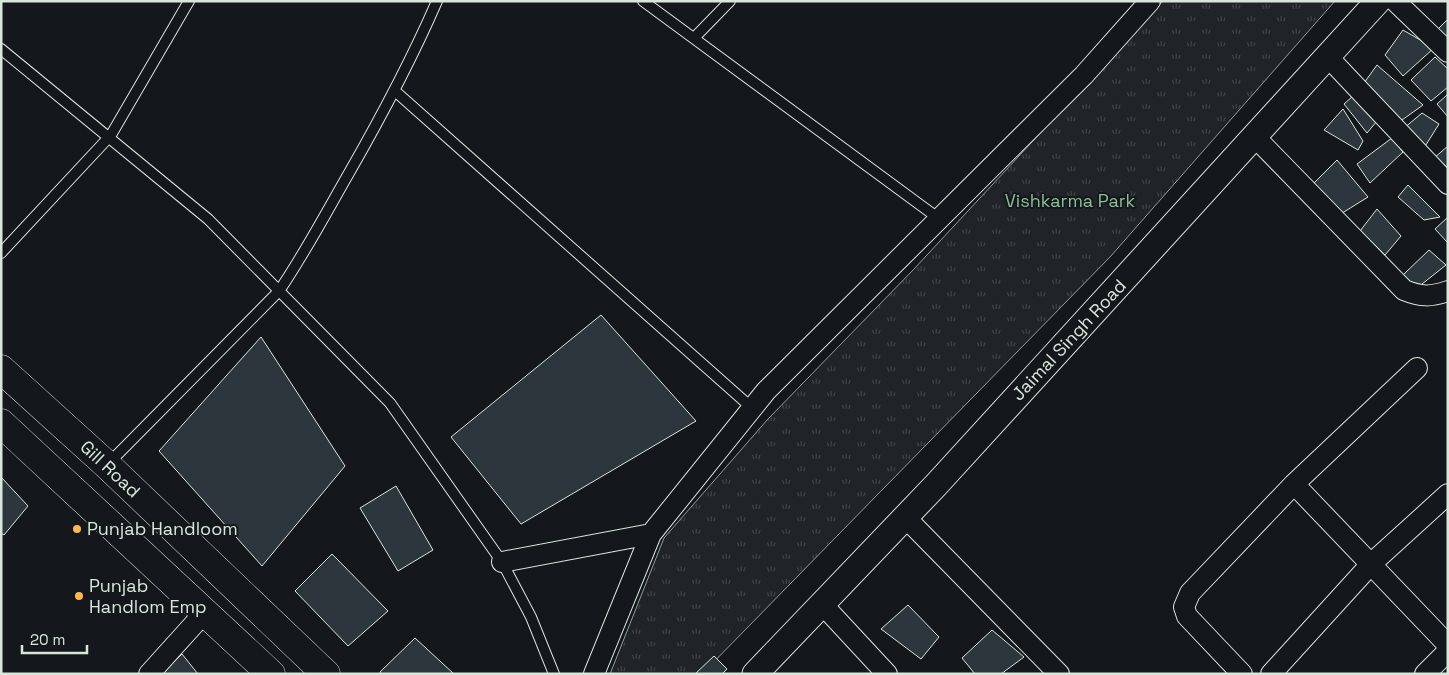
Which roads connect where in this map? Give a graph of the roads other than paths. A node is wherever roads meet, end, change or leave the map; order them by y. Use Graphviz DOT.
graph roads {
  1 [pos="189,1"];
  2 [pos="437,1"];
  3 [pos="643,1"];
  4 [pos="730,1"];
  5 [pos="1150,1"];
  6 [pos="1378,1"];
  7 [pos="1395,1"];
  8 [pos="695,37"];
  9 [pos="1,49"];
  10 [pos="1448,52"];
  11 [pos="1328,58"];
  12 [pos="395,91"];
  13 [pos="109,136"];
  14 [pos="1255,137"];
  15 [pos="1448,184"];
  16 [pos="938,218"];
  17 [pos="1,253"];
  18 [pos="279,291"];
  19 [pos="1448,291"];
  20 [pos="1417,368"];
  21 [pos="1,369"];
  22 [pos="752,408"];
  23 [pos="5,433"];
  24 [pos="107,465"];
  25 [pos="1294,484"];
  26 [pos="1448,494"];
  27 [pos="905,517"];
  28 [pos="651,534"];
  29 [pos="502,562"];
  30 [pos="1372,564"];
  31 [pos="822,604"];
  32 [pos="205,612"];
  33 [pos="1448,645"];
  34 [pos="1448,651"];
  35 [pos="149,674"];
  36 [pos="271,674"];
  37 [pos="326,674"];
  38 [pos="554,674"];
  39 [pos="594,674"];
  40 [pos="755,674"];
  41 [pos="887,674"];
  42 [pos="1059,674"];
  43 [pos="1242,674"];
  44 [pos="1271,674"];
  45 [pos="1425,674"];
  1 -- 13 [label="lane"];
  2 -- 12 [label="lane"];
  3 -- 8 [label="lane"];
  4 -- 8 [label="lane"];
  5 -- 16 [label="street"];
  6 -- 11 [label="street, Jaimal Singh Road"];
  7 -- 10 [label="street"];
  8 -- 16 [label="lane"];
  9 -- 13 [label="lane"];
  11 -- 14 [label="street, Jaimal Singh Road"];
  11 -- 15 [label="street"];
  12 -- 18 [label="lane"];
  12 -- 22 [label="lane"];
  13 -- 17 [label="lane"];
  13 -- 18 [label="lane"];
  14 -- 19 [label="street"];
  14 -- 27 [label="street, Jaimal Singh Road"];
  16 -- 22 [label="street"];
  18 -- 24 [label="lane"];
  18 -- 29 [label="lane"];
  20 -- 25 [label="street"];
  21 -- 24 [label="main road, Gill Road"];
  22 -- 28 [label="street"];
  23 -- 32 [label="main road"];
  24 -- 37 [label="main road, Gill Road"];
  25 -- 30 [label="street"];
  25 -- 43 [label="street"];
  26 -- 30 [label="street"];
  27 -- 31 [label="street, Jaimal Singh Road"];
  27 -- 42 [label="street"];
  28 -- 29 [label="street"];
  28 -- 39 [label="street"];
  29 -- 38 [label="lane"];
  30 -- 33 [label="street"];
  30 -- 44 [label="street"];
  31 -- 40 [label="street, Jaimal Singh Road"];
  31 -- 41 [label="street"];
  32 -- 35 [label="street"];
  32 -- 36 [label="main road"];
  34 -- 45 [label="street"];
}
